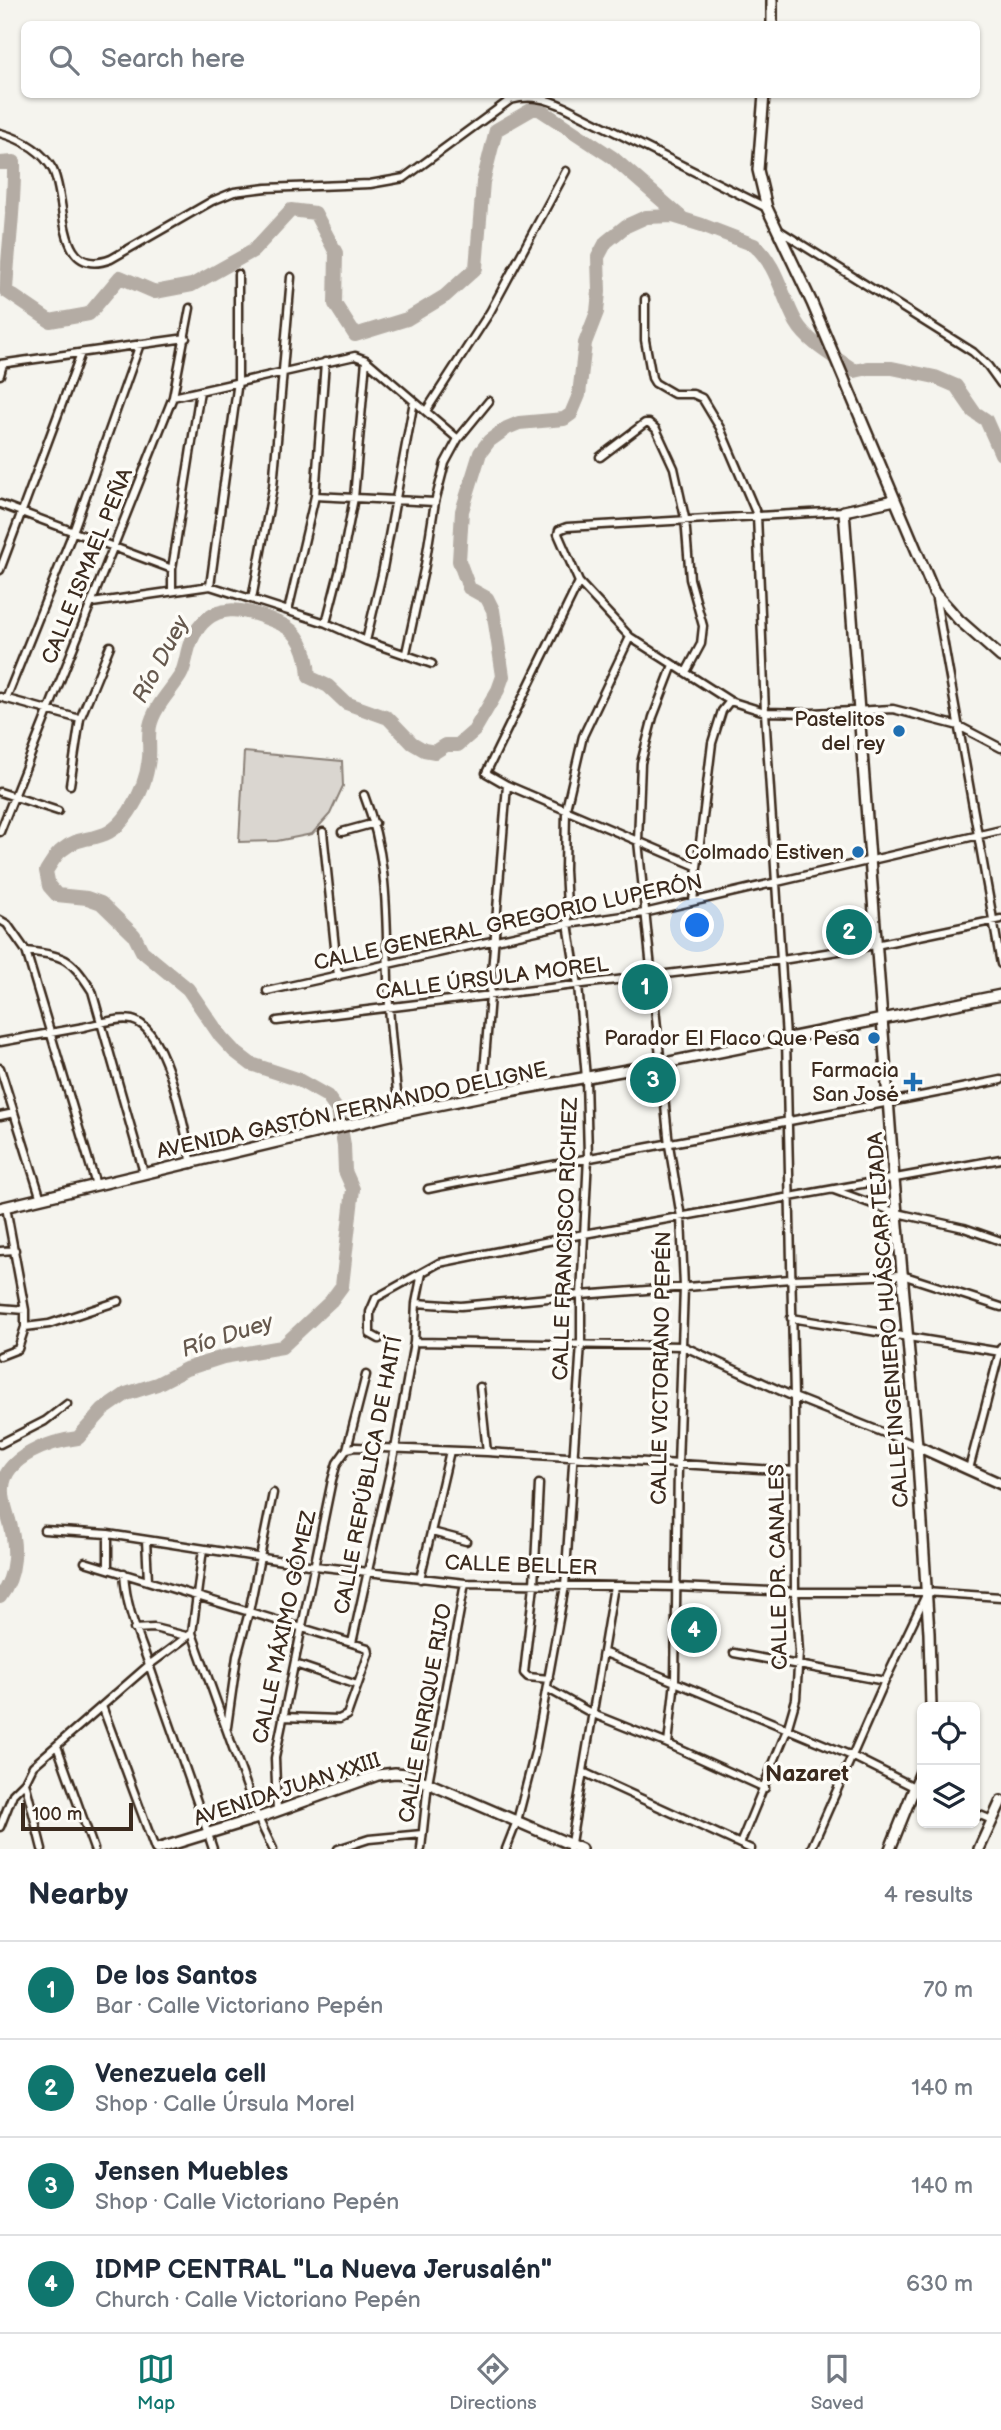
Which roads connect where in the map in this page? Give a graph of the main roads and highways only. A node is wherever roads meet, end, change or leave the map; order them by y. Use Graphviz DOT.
graph roads {
  1 [pos="772,0"];
  2 [pos="772,21"];
  3 [pos="764,98"];
  4 [pos="895,500"];
  5 [pos="1001,657"];
  6 [pos="1001,995"];
  7 [pos="883,1020"];
  8 [pos="3,1208"];
  9 [pos="917,1446"];
  10 [pos="1001,1484"];
  11 [pos="931,1702"];
  12 [pos="917,1794"];
  13 [pos="1001,1801"];
  14 [pos="574,1848"];
  15 [pos="157,1849"];
  16 [pos="890,1849"];
  17 [pos="979,1849"];
  1 -- 2 [label="main road"];
  3 -- 4 [label="main road"];
  4 -- 5 [label="main road"];
  4 -- 7 [label="main road, CALLE INGENIERO HUÁSCAR TEJADA"];
  6 -- 7 [label="main road, AVENIDA GASTÓN FERNANDO DELIGNE"];
  7 -- 8 [label="main road, AVENIDA GASTÓN FERNANDO DELIGNE"];
  7 -- 9 [label="main road, CALLE INGENIERO HUÁSCAR TEJADA"];
  9 -- 10 [label="main road"];
  9 -- 11 [label="main road, CALLE INGENIERO HUÁSCAR TEJADA"];
  12 -- 16 [label="main road"];
  13 -- 17 [label="main road"];
  14 -- 15 [label="main road, AVENIDA JUAN XXIII"];
}
